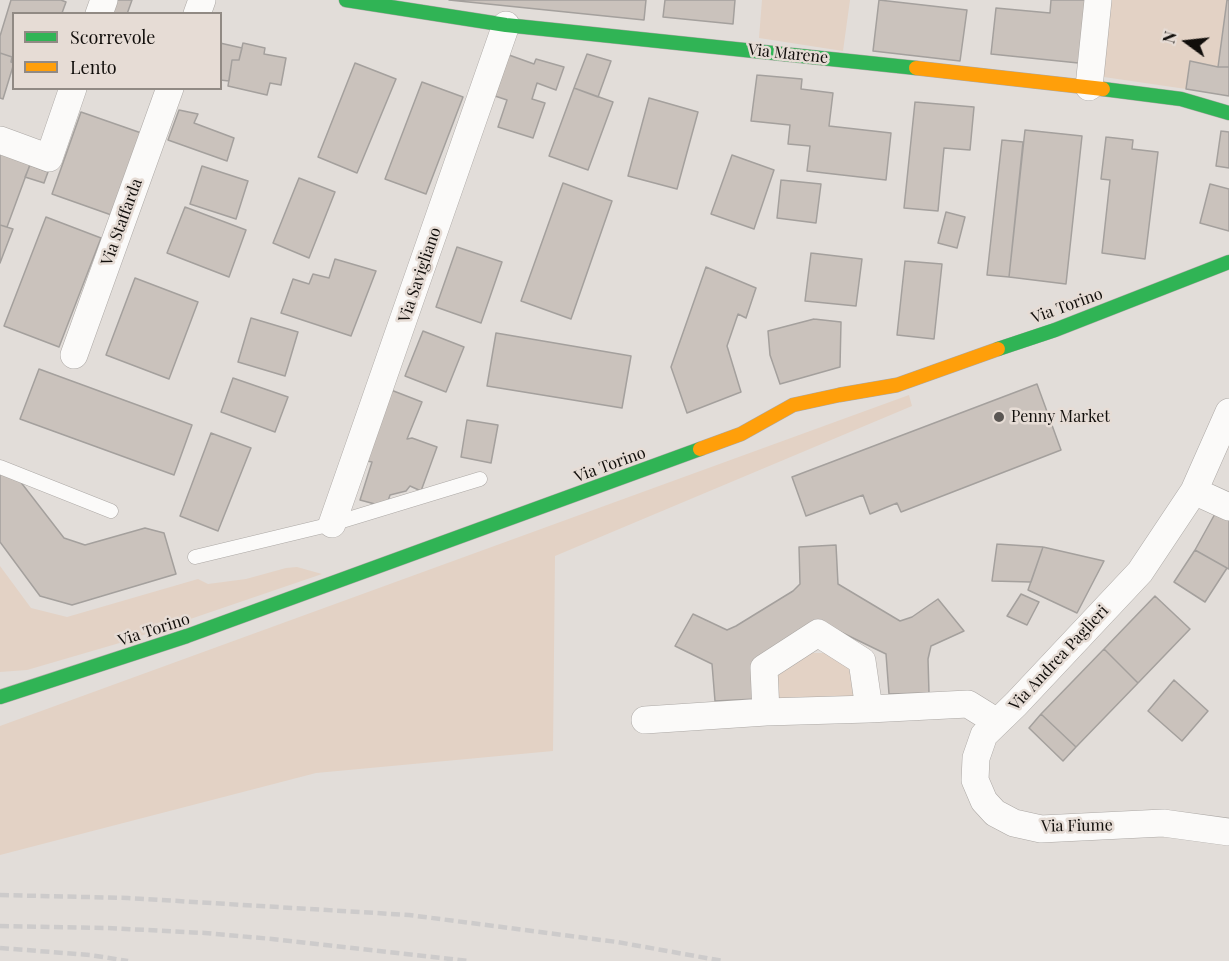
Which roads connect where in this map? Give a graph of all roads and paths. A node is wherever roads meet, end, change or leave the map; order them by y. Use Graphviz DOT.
graph roads {
  1 [pos="346,0"];
  2 [pos="1098,0"];
  3 [pos="506,25"];
  4 [pos="1089,87"];
  5 [pos="72,90"];
  6 [pos="169,90"];
  7 [pos="1229,113"];
  8 [pos="0,140"];
  9 [pos="1229,262"];
  10 [pos="74,355"];
  11 [pos="1229,412"];
  12 [pos="0,467"];
  13 [pos="480,479"];
  14 [pos="1194,491"];
  15 [pos="1229,507"];
  16 [pos="111,511"];
  17 [pos="332,524"];
  18 [pos="195,557"];
  19 [pos="0,697"];
  20 [pos="869,709"];
  21 [pos="766,712"];
  22 [pos="645,720"];
  23 [pos="998,722"];
  24 [pos="1229,832"];
  1 -- 3 [label="street, Via Marene"];
  2 -- 4 [label="street"];
  3 -- 4 [label="street, Via Marene"];
  3 -- 17 [label="street, Via Savigliano"];
  4 -- 7 [label="street, Via Marene"];
  5 -- 8 [label="street"];
  6 -- 10 [label="street, Via Staffarda"];
  9 -- 19 [label="street, Via Torino"];
  11 -- 14 [label="street, Via Andrea Paglieri"];
  12 -- 16 [label="lane"];
  13 -- 17 [label="lane"];
  14 -- 15 [label="street"];
  14 -- 23 [label="street, Via Andrea Paglieri"];
  17 -- 18 [label="lane"];
  20 -- 21 [label="street, Via Andrea Paglieri"];
  20 -- 21 [label="street"];
  20 -- 23 [label="street, Via Andrea Paglieri"];
  21 -- 22 [label="street, Via Andrea Paglieri"];
  23 -- 24 [label="street, Via Fiume"];
}
